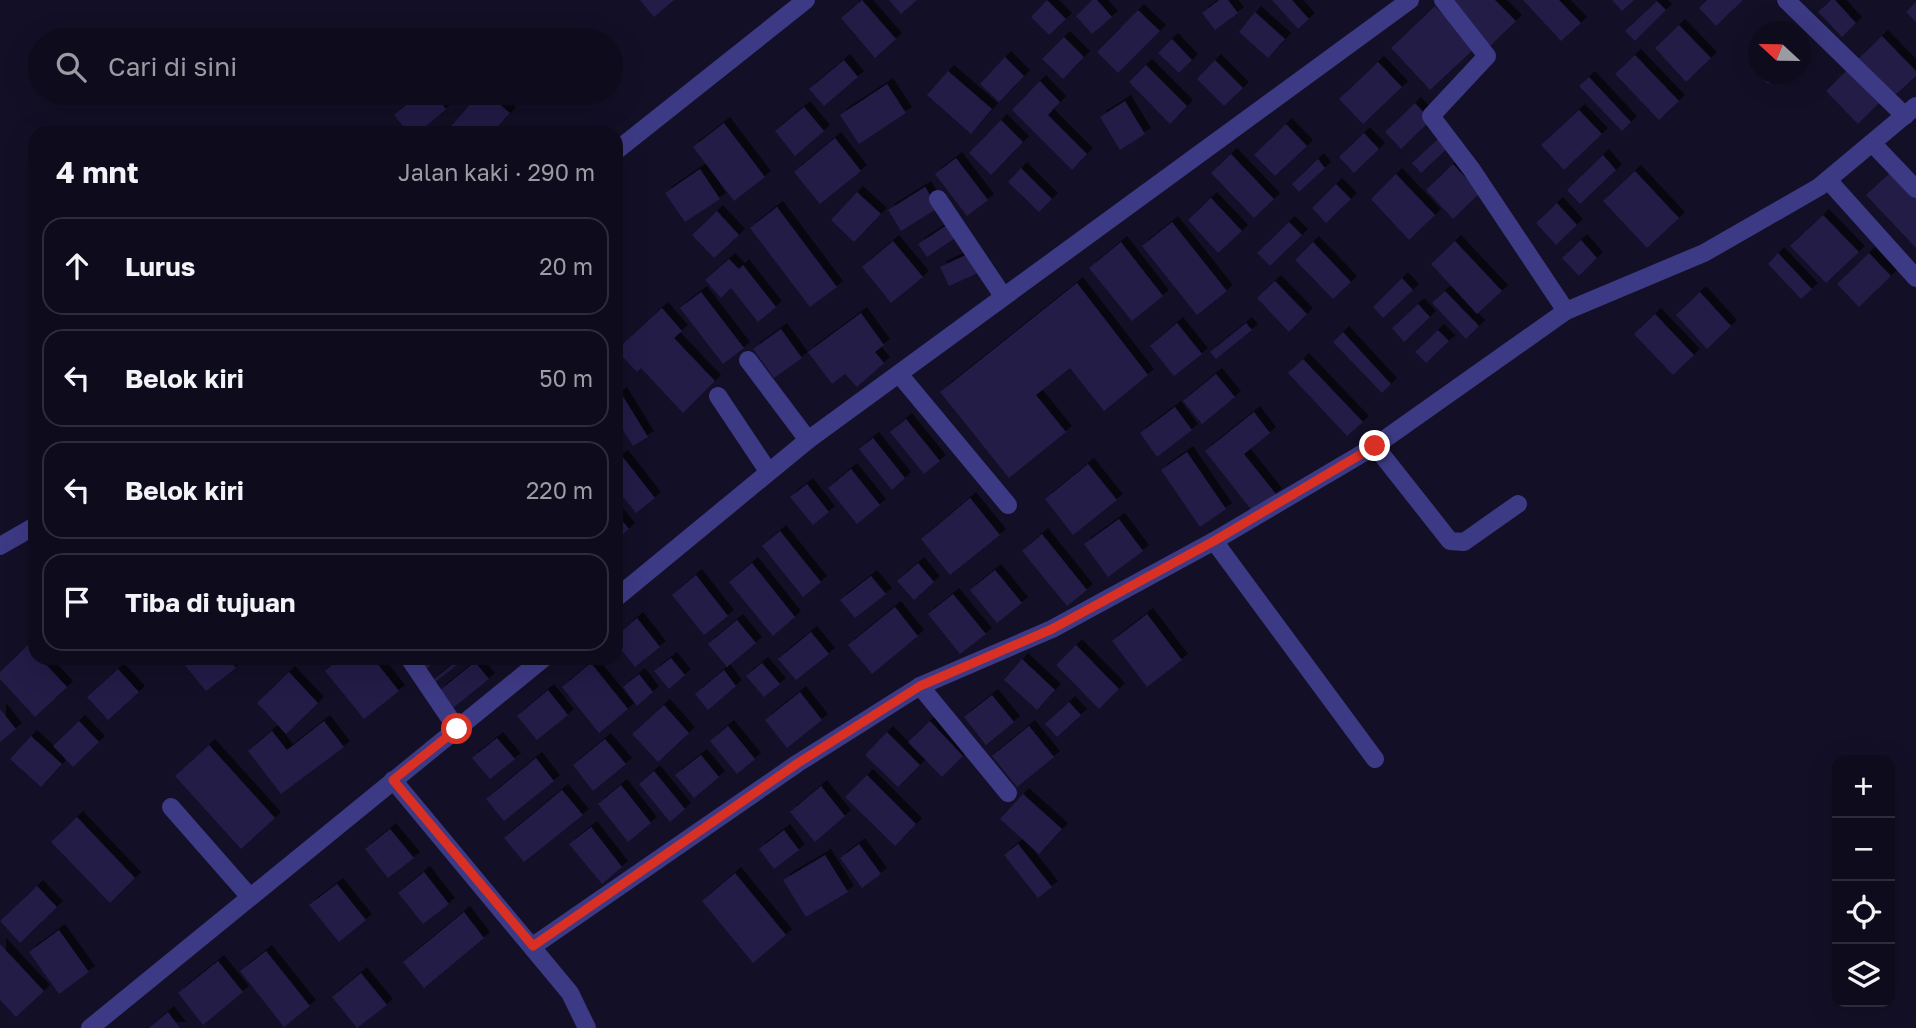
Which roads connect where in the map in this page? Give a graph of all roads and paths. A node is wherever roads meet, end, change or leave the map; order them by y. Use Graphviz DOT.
graph roads {
  1 [pos="806,0"];
  2 [pos="1410,0"];
  3 [pos="1443,0"];
  4 [pos="1786,0"];
  5 [pos="1911,111"];
  6 [pos="1872,143"];
  7 [pos="623,145"];
  8 [pos="1828,180"];
  9 [pos="1916,189"];
  10 [pos="938,199"];
  11 [pos="1916,278"];
  12 [pos="1003,296"];
  13 [pos="1566,312"];
  14 [pos="748,360"];
  15 [pos="899,374"];
  16 [pos="718,396"];
  17 [pos="808,440"];
  18 [pos="1375,446"];
  19 [pos="768,471"];
  20 [pos="1008,505"];
  21 [pos="1518,505"];
  22 [pos="28,530"];
  23 [pos="1214,541"];
  24 [pos="0,546"];
  25 [pos="623,592"];
  26 [pos="414,665"];
  27 [pos="535,665"];
  28 [pos="920,686"];
  29 [pos="457,729"];
  30 [pos="1375,759"];
  31 [pos="393,780"];
  32 [pos="1008,793"];
  33 [pos="171,807"];
  34 [pos="250,897"];
  35 [pos="533,946"];
  36 [pos="90,1028"];
  37 [pos="587,1028"];
  1 -- 7 [label="street"];
  2 -- 12 [label="street"];
  3 -- 13 [label="street"];
  4 -- 5 [label="street"];
  5 -- 6 [label="street"];
  6 -- 8 [label="street"];
  6 -- 9 [label="street"];
  8 -- 11 [label="street"];
  8 -- 13 [label="street"];
  10 -- 12 [label="street"];
  12 -- 15 [label="street"];
  13 -- 18 [label="street"];
  14 -- 17 [label="street"];
  15 -- 17 [label="street"];
  15 -- 20 [label="street"];
  16 -- 19 [label="street"];
  17 -- 19 [label="street"];
  18 -- 21 [label="street"];
  18 -- 23 [label="street"];
  19 -- 25 [label="street"];
  22 -- 24 [label="street"];
  23 -- 28 [label="street"];
  23 -- 30 [label="street"];
  26 -- 29 [label="street"];
  27 -- 29 [label="street"];
  28 -- 32 [label="street"];
  28 -- 35 [label="street"];
  29 -- 31 [label="street"];
  31 -- 34 [label="street"];
  31 -- 35 [label="street"];
  33 -- 34 [label="street"];
  34 -- 36 [label="street"];
  35 -- 37 [label="street"];
}
